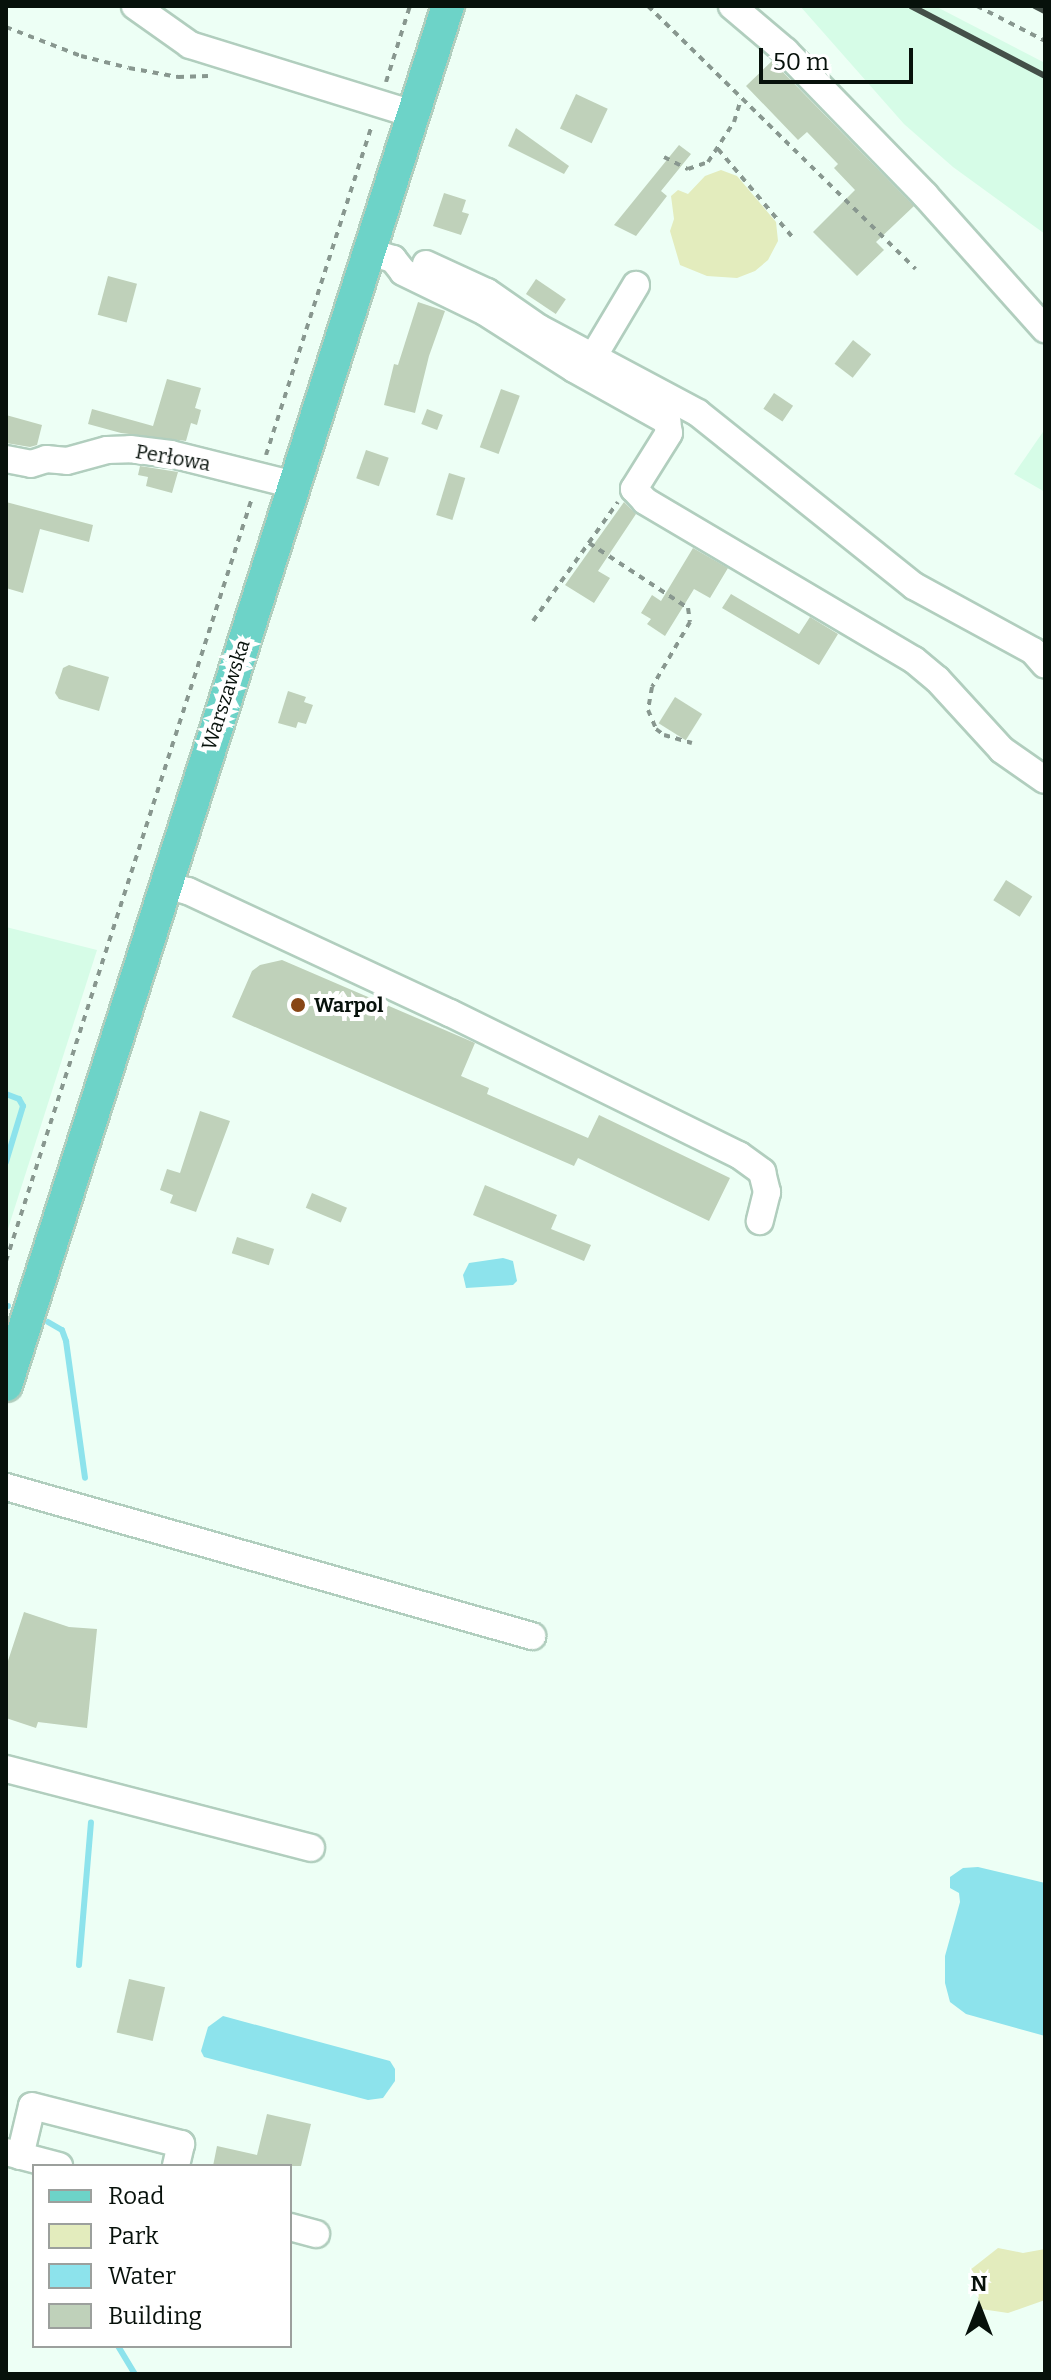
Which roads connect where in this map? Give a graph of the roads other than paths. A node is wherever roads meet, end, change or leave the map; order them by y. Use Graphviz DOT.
graph roads {
  1 [pos="135,6"];
  2 [pos="448,6"];
  3 [pos="732,6"];
  4 [pos="413,114"];
  5 [pos="381,255"];
  6 [pos="636,285"];
  7 [pos="1045,329"];
  8 [pos="593,357"];
  9 [pos="6,459"];
  10 [pos="294,485"];
  11 [pos="1041,655"];
  12 [pos="1045,780"];
  13 [pos="165,885"];
  14 [pos="760,1221"];
  15 [pos="6,1385"];
  16 [pos="6,1487"];
  17 [pos="532,1636"];
  18 [pos="6,1769"];
  19 [pos="311,1848"];
  20 [pos="13,2154"];
  21 [pos="51,2164"];
  22 [pos="176,2164"];
  23 [pos="292,2228"];
  24 [pos="316,2234"];
  1 -- 4 [label="street"];
  2 -- 4 [label="main road, Warszawska"];
  3 -- 7 [label="street"];
  4 -- 5 [label="main road, Warszawska"];
  5 -- 8 [label="street"];
  5 -- 10 [label="main road, Warszawska"];
  5 -- 12 [label="street"];
  6 -- 8 [label="street"];
  8 -- 11 [label="street"];
  9 -- 10 [label="street, Perłowa"];
  10 -- 13 [label="main road, Warszawska"];
  13 -- 14 [label="street"];
  13 -- 15 [label="main road, Warszawska"];
  16 -- 17 [label="street"];
  18 -- 19 [label="street"];
  20 -- 21 [label="street"];
  20 -- 22 [label="street"];
  23 -- 24 [label="street"];
}
